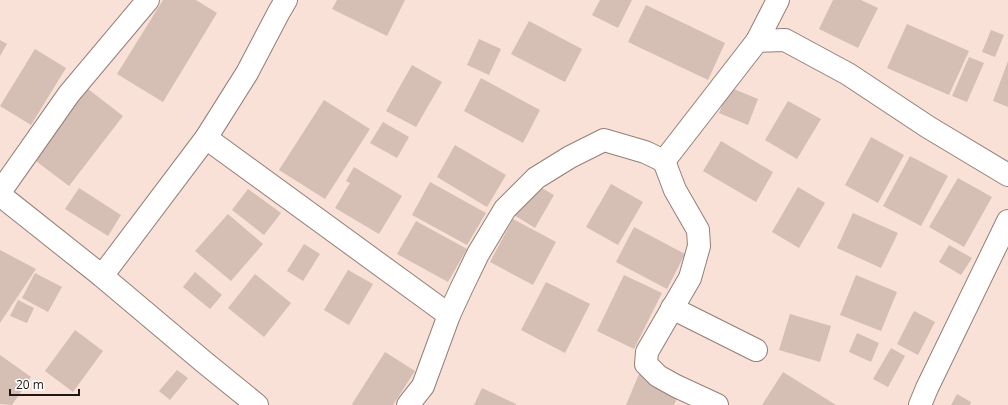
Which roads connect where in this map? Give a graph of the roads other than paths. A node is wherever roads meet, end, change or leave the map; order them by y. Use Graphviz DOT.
graph roads {
  1 [pos="148,0"];
  2 [pos="286,0"];
  3 [pos="778,0"];
  4 [pos="757,40"];
  5 [pos="206,138"];
  6 [pos="664,161"];
  7 [pos="1008,175"];
  8 [pos="0,192"];
  9 [pos="0,195"];
  10 [pos="1008,221"];
  11 [pos="102,276"];
  12 [pos="672,308"];
  13 [pos="448,315"];
  14 [pos="756,350"];
  15 [pos="257,405"];
  16 [pos="408,405"];
  17 [pos="716,405"];
  18 [pos="920,405"];
  1 -- 8 [label="street"];
  2 -- 5 [label="street"];
  3 -- 4 [label="street"];
  4 -- 6 [label="street"];
  4 -- 7 [label="street"];
  5 -- 11 [label="street"];
  5 -- 13 [label="street"];
  6 -- 12 [label="street"];
  6 -- 13 [label="street"];
  9 -- 11 [label="street"];
  10 -- 18 [label="street"];
  11 -- 15 [label="street"];
  12 -- 14 [label="street"];
  12 -- 17 [label="street"];
  13 -- 16 [label="street"];
}
